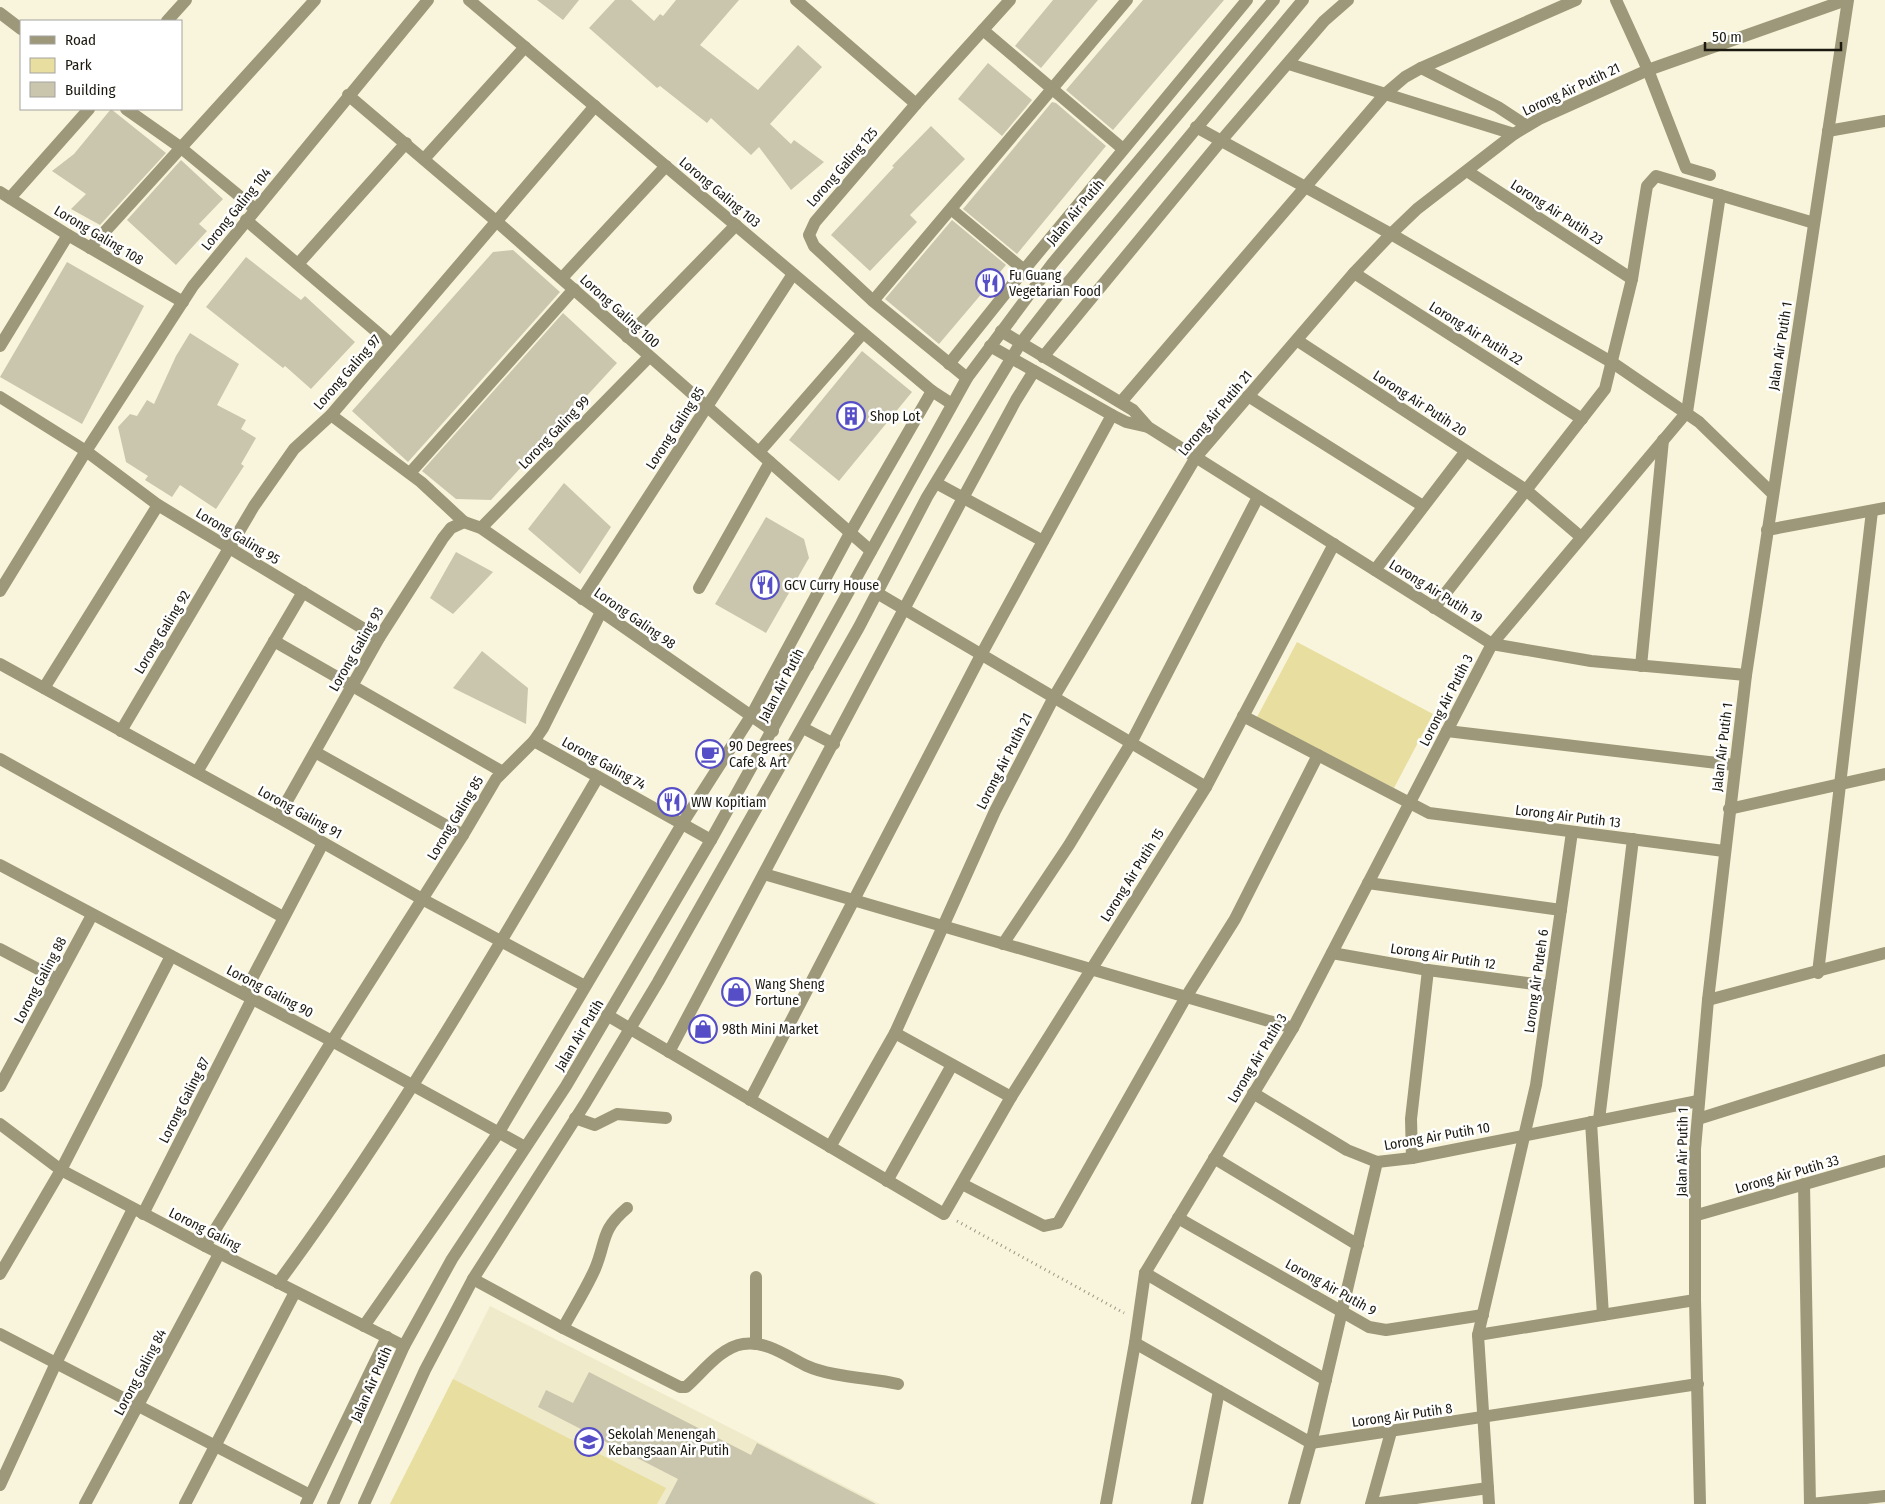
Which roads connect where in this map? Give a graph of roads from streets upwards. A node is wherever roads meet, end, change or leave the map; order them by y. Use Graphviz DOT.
graph roads {
  1 [pos="186,0"];
  2 [pos="315,0"];
  3 [pos="428,0"];
  4 [pos="469,0"];
  5 [pos="796,0"];
  6 [pos="1010,0"];
  7 [pos="1127,0"];
  8 [pos="1247,0"];
  9 [pos="1274,0"];
  10 [pos="1303,0"];
  11 [pos="1348,0"];
  12 [pos="1576,0"];
  13 [pos="1616,0"];
  14 [pos="1847,0"];
  15 [pos="0,13"];
  16 [pos="168,20"];
  17 [pos="20,28"];
  18 [pos="983,30"];
  19 [pos="525,46"];
  20 [pos="1289,64"];
  21 [pos="1421,68"];
  22 [pos="1648,70"];
  23 [pos="1051,88"];
  24 [pos="348,94"];
  25 [pos="1386,94"];
  26 [pos="916,104"];
  27 [pos="595,106"];
  28 [pos="88,110"];
  29 [pos="127,110"];
  30 [pos="1885,121"];
  31 [pos="1527,126"];
  32 [pos="1196,127"];
  33 [pos="1828,131"];
  34 [pos="1514,134"];
  35 [pos="1220,142"];
  36 [pos="406,143"];
  37 [pos="180,147"];
  38 [pos="1124,149"];
  39 [pos="424,159"];
  40 [pos="666,166"];
  41 [pos="1466,171"];
  42 [pos="1710,175"];
  43 [pos="1304,187"];
  44 [pos="5,195"];
  45 [pos="1720,195"];
  46 [pos="255,209"];
  47 [pos="951,209"];
  48 [pos="246,220"];
  49 [pos="496,220"];
  50 [pos="1814,222"];
  51 [pos="736,225"];
  52 [pos="1391,234"];
  53 [pos="68,235"];
  54 [pos="90,248"];
  55 [pos="298,264"];
  56 [pos="1024,270"];
  57 [pos="1354,273"];
  58 [pos="793,274"];
  59 [pos="562,278"];
  60 [pos="1632,279"];
  61 [pos="1038,282"];
  62 [pos="574,289"];
  63 [pos="873,301"];
  64 [pos="183,302"];
  65 [pos="1000,331"];
  66 [pos="863,333"];
  67 [pos="627,337"];
  68 [pos="1298,341"];
  69 [pos="391,344"];
  70 [pos="1020,344"];
  71 [pos="0,346"];
  72 [pos="990,346"];
  73 [pos="649,357"];
  74 [pos="1042,357"];
  75 [pos="1011,359"];
  76 [pos="1613,363"];
  77 [pos="949,364"];
  78 [pos="1034,372"];
  79 [pos="967,378"];
  80 [pos="932,391"];
  81 [pos="1248,396"];
  82 [pos="0,397"];
  83 [pos="1122,402"];
  84 [pos="952,404"];
  85 [pos="708,405"];
  86 [pos="1687,412"];
  87 [pos="332,415"];
  88 [pos="1112,415"];
  89 [pos="1582,419"];
  90 [pos="1148,427"];
  91 [pos="1663,440"];
  92 [pos="1466,451"];
  93 [pos="86,452"];
  94 [pos="759,452"];
  95 [pos="1196,457"];
  96 [pos="770,462"];
  97 [pos="410,473"];
  98 [pos="936,483"];
  99 [pos="1526,490"];
  100 [pos="1773,494"];
  101 [pos="1258,497"];
  102 [pos="963,498"];
  103 [pos="158,505"];
  104 [pos="1423,506"];
  105 [pos="1879,510"];
  106 [pos="464,522"];
  107 [pos="481,528"];
  108 [pos="1767,530"];
  109 [pos="850,533"];
  110 [pos="1581,537"];
  111 [pos="1043,542"];
  112 [pos="1334,544"];
  113 [pos="229,548"];
  114 [pos="871,551"];
  115 [pos="1375,570"];
  116 [pos="699,588"];
  117 [pos="0,591"];
  118 [pos="303,592"];
  119 [pos="877,593"];
  120 [pos="582,599"];
  121 [pos="1434,608"];
  122 [pos="905,610"];
  123 [pos="601,612"];
  124 [pos="379,638"];
  125 [pos="274,641"];
  126 [pos="1492,644"];
  127 [pos="785,654"];
  128 [pos="981,655"];
  129 [pos="0,664"];
  130 [pos="808,666"];
  131 [pos="1641,666"];
  132 [pos="1746,675"];
  133 [pos="352,686"];
  134 [pos="44,688"];
  135 [pos="1054,697"];
  136 [pos="751,716"];
  137 [pos="1243,716"];
  138 [pos="803,728"];
  139 [pos="121,730"];
  140 [pos="773,731"];
  141 [pos="1447,731"];
  142 [pos="534,741"];
  143 [pos="1130,742"];
  144 [pos="834,744"];
  145 [pos="315,752"];
  146 [pos="1318,755"];
  147 [pos="0,759"];
  148 [pos="1734,765"];
  149 [pos="502,771"];
  150 [pos="197,772"];
  151 [pos="1885,774"];
  152 [pos="598,777"];
  153 [pos="1840,783"];
  154 [pos="1206,787"];
  155 [pos="1409,803"];
  156 [pos="1729,809"];
  157 [pos="278,817"];
  158 [pos="682,824"];
  159 [pos="1572,832"];
  160 [pos="463,835"];
  161 [pos="712,840"];
  162 [pos="1633,840"];
  163 [pos="323,842"];
  164 [pos="1724,851"];
  165 [pos="0,865"];
  166 [pos="764,874"];
  167 [pos="1368,883"];
  168 [pos="422,900"];
  169 [pos="854,901"];
  170 [pos="1561,910"];
  171 [pos="92,914"];
  172 [pos="284,917"];
  173 [pos="943,926"];
  174 [pos="502,941"];
  175 [pos="1003,944"];
  176 [pos="0,949"];
  177 [pos="1332,952"];
  178 [pos="1885,953"];
  179 [pos="171,956"];
  180 [pos="1090,969"];
  181 [pos="1428,970"];
  182 [pos="1818,972"];
  183 [pos="58,979"];
  184 [pos="585,986"];
  185 [pos="1550,986"];
  186 [pos="248,996"];
  187 [pos="1186,998"];
  188 [pos="1708,1000"];
  189 [pos="608,1015"];
  190 [pos="630,1028"];
  191 [pos="1293,1028"];
  192 [pos="895,1033"];
  193 [pos="332,1041"];
  194 [pos="669,1052"];
  195 [pos="1885,1060"];
  196 [pos="952,1065"];
  197 [pos="413,1085"];
  198 [pos="0,1086"];
  199 [pos="1254,1093"];
  200 [pos="1011,1098"];
  201 [pos="750,1100"];
  202 [pos="1698,1101"];
  203 [pos="575,1118"];
  204 [pos="666,1118"];
  205 [pos="1698,1119"];
  206 [pos="1595,1121"];
  207 [pos="0,1124"];
  208 [pos="499,1132"];
  209 [pos="1524,1135"];
  210 [pos="525,1147"];
  211 [pos="830,1147"];
  212 [pos="1214,1158"];
  213 [pos="1412,1158"];
  214 [pos="1885,1160"];
  215 [pos="1377,1162"];
  216 [pos="61,1170"];
  217 [pos="887,1181"];
  218 [pos="962,1184"];
  219 [pos="1804,1184"];
  220 [pos="627,1208"];
  221 [pos="138,1212"];
  222 [pos="1697,1215"];
  223 [pos="1178,1218"];
  224 [pos="1358,1245"];
  225 [pos="205,1246"];
  226 [pos="220,1254"];
  227 [pos="1145,1273"];
  228 [pos="0,1274"];
  229 [pos="756,1277"];
  230 [pos="473,1279"];
  231 [pos="278,1283"];
  232 [pos="295,1292"];
  233 [pos="1696,1300"];
  234 [pos="1342,1311"];
  235 [pos="1483,1314"];
  236 [pos="1604,1315"];
  237 [pos="364,1326"];
  238 [pos="563,1328"];
  239 [pos="0,1334"];
  240 [pos="1478,1335"];
  241 [pos="387,1337"];
  242 [pos="1135,1343"];
  243 [pos="756,1344"];
  244 [pos="404,1346"];
  245 [pos="56,1364"];
  246 [pos="1326,1380"];
  247 [pos="898,1384"];
  248 [pos="1698,1384"];
  249 [pos="1219,1391"];
  250 [pos="140,1406"];
  251 [pos="1484,1418"];
  252 [pos="1391,1432"];
  253 [pos="1311,1443"];
  254 [pos="217,1445"];
  255 [pos="0,1485"];
  256 [pos="1488,1488"];
  257 [pos="1885,1496"];
  258 [pos="308,1499"];
  259 [pos="86,1504"];
  260 [pos="185,1504"];
  261 [pos="333,1504"];
  262 [pos="364,1504"];
  263 [pos="1106,1504"];
  264 [pos="1197,1504"];
  265 [pos="1294,1504"];
  266 [pos="1372,1504"];
  267 [pos="1489,1504"];
  268 [pos="1700,1504"];
  269 [pos="1810,1504"];
  1 -- 16 [label="street"];
  2 -- 37 [label="street"];
  3 -- 24 [label="street, Lorong Galing 104"];
  4 -- 19 [label="street, Lorong Galing 103"];
  5 -- 26 [label="street"];
  6 -- 18 [label="street, Lorong Galing 125"];
  7 -- 23 [label="street"];
  8 -- 38 [label="street"];
  9 -- 61 [label="street, Jalan Air Putih"];
  10 -- 32 [label="street"];
  11 -- 20 [label="street"];
  12 -- 21 [label="street"];
  13 -- 22 [label="street"];
  14 -- 22 [label="street, Lorong Air Putih 21"];
  14 -- 33 [label="street, Jalan Air Putih 1"];
  15 -- 17 [label="street"];
  18 -- 23 [label="street"];
  18 -- 26 [label="street, Lorong Galing 125"];
  19 -- 27 [label="street, Lorong Galing 103"];
  19 -- 39 [label="street"];
  20 -- 25 [label="street"];
  20 -- 35 [label="street"];
  21 -- 25 [label="street"];
  21 -- 31 [label="street"];
  22 -- 31 [label="street, Lorong Air Putih 21"];
  22 -- 42 [label="street"];
  23 -- 38 [label="street"];
  23 -- 47 [label="street"];
  24 -- 36 [label="street, Lorong Galing 100"];
  24 -- 46 [label="street, Lorong Galing 104"];
  25 -- 34 [label="street"];
  25 -- 43 [label="street"];
  26 -- 63 [label="street, Lorong Galing 125"];
  27 -- 40 [label="street, Lorong Galing 103"];
  27 -- 49 [label="street, Lorong Galing 97"];
  28 -- 44 [label="street"];
  29 -- 37 [label="street"];
  30 -- 33 [label="street"];
  31 -- 34 [label="street, Lorong Air Putih 21"];
  32 -- 35 [label="street"];
  32 -- 70 [label="street"];
  33 -- 50 [label="street, Jalan Air Putih 1"];
  34 -- 41 [label="street, Lorong Air Putih 21"];
  35 -- 43 [label="street"];
  35 -- 74 [label="street"];
  36 -- 39 [label="street, Lorong Galing 100"];
  36 -- 55 [label="street"];
  37 -- 46 [label="street"];
  37 -- 54 [label="street"];
  38 -- 56 [label="street"];
  39 -- 49 [label="street, Lorong Galing 100"];
  40 -- 51 [label="street, Lorong Galing 103"];
  40 -- 59 [label="street"];
  41 -- 52 [label="street, Lorong Air Putih 21"];
  41 -- 60 [label="street, Lorong Air Putih 23"];
  43 -- 52 [label="street"];
  43 -- 83 [label="street"];
  44 -- 53 [label="street, Lorong Galing 108"];
  45 -- 50 [label="street"];
  45 -- 60 [label="street"];
  45 -- 86 [label="street"];
  46 -- 48 [label="street, Lorong Galing 104"];
  47 -- 56 [label="street"];
  47 -- 63 [label="street"];
  48 -- 55 [label="street"];
  48 -- 64 [label="street, Lorong Galing 104"];
  49 -- 59 [label="street, Lorong Galing 100"];
  49 -- 69 [label="street, Lorong Galing 97"];
  50 -- 100 [label="street, Jalan Air Putih 1"];
  51 -- 58 [label="street, Lorong Galing 103"];
  51 -- 67 [label="street"];
  52 -- 57 [label="street, Lorong Air Putih 21"];
  52 -- 76 [label="street"];
  53 -- 54 [label="street, Lorong Galing 108"];
  53 -- 71 [label="street"];
  54 -- 64 [label="street, Lorong Galing 108"];
  55 -- 69 [label="street"];
  56 -- 61 [label="street"];
  56 -- 77 [label="street"];
  57 -- 68 [label="street, Lorong Air Putih 21"];
  57 -- 89 [label="street, Lorong Air Putih 22"];
  58 -- 66 [label="street, Lorong Galing 103"];
  58 -- 85 [label="street, Lorong Galing 85"];
  59 -- 62 [label="street, Lorong Galing 100"];
  60 -- 76 [label="street"];
  61 -- 65 [label="street, Jalan Air Putih"];
  62 -- 67 [label="street, Lorong Galing 100"];
  62 -- 97 [label="street"];
  63 -- 77 [label="street, Lorong Galing 125"];
  64 -- 93 [label="street, Lorong Galing 104"];
  65 -- 70 [label="street, Lorong Air Putih 19"];
  65 -- 72 [label="street, Jalan Air Putih"];
  66 -- 80 [label="street, Lorong Galing 103"];
  66 -- 94 [label="street"];
  67 -- 73 [label="street, Lorong Galing 100"];
  68 -- 81 [label="street, Lorong Air Putih 21"];
  68 -- 92 [label="street, Lorong Air Putih 20"];
  69 -- 87 [label="street, Lorong Galing 97"];
  70 -- 74 [label="street, Lorong Air Putih 19"];
  70 -- 75 [label="street"];
  72 -- 75 [label="street, Lorong Air Putih 19"];
  72 -- 79 [label="street, Jalan Air Putih"];
  73 -- 85 [label="street, Lorong Galing 100"];
  73 -- 107 [label="street, Lorong Galing 99"];
  74 -- 83 [label="street, Lorong Air Putih 19"];
  75 -- 78 [label="street, Lorong Air Putih 19"];
  75 -- 98 [label="street"];
  76 -- 86 [label="street"];
  76 -- 89 [label="street"];
  77 -- 79 [label="street, Lorong Galing 125"];
  78 -- 88 [label="street, Lorong Air Putih 19"];
  78 -- 102 [label="street"];
  79 -- 84 [label="street, Jalan Air Putih"];
  80 -- 84 [label="street, Lorong Galing 103"];
  80 -- 109 [label="street"];
  81 -- 95 [label="street, Lorong Air Putih 21"];
  81 -- 104 [label="street"];
  82 -- 93 [label="street, Lorong Galing 95"];
  83 -- 90 [label="street, Lorong Air Putih 19"];
  84 -- 114 [label="street, Jalan Air Putih"];
  85 -- 94 [label="street, Lorong Galing 100"];
  85 -- 120 [label="street, Lorong Galing 85"];
  86 -- 91 [label="street, Lorong Air Putih 3"];
  86 -- 100 [label="street"];
  87 -- 97 [label="street"];
  87 -- 113 [label="street, Lorong Galing 97"];
  88 -- 90 [label="street, Lorong Air Putih 19"];
  88 -- 111 [label="street"];
  89 -- 99 [label="street"];
  90 -- 95 [label="street, Lorong Air Putih 19"];
  91 -- 110 [label="street, Lorong Air Putih 3"];
  91 -- 131 [label="street"];
  92 -- 99 [label="street, Lorong Air Putih 20"];
  92 -- 104 [label="street"];
  93 -- 103 [label="street, Lorong Galing 95"];
  93 -- 117 [label="street, Lorong Galing 104"];
  94 -- 96 [label="street, Lorong Galing 100"];
  95 -- 101 [label="street, Lorong Air Putih 19"];
  95 -- 135 [label="street, Lorong Air Putih 21"];
  96 -- 109 [label="street, Lorong Galing 100"];
  96 -- 116 [label="street"];
  97 -- 106 [label="street"];
  98 -- 102 [label="street"];
  98 -- 119 [label="street"];
  99 -- 110 [label="street, Lorong Air Putih 20"];
  99 -- 121 [label="street"];
  100 -- 108 [label="street, Jalan Air Putih 1"];
  101 -- 112 [label="street, Lorong Air Putih 19"];
  101 -- 143 [label="street"];
  102 -- 111 [label="street"];
  102 -- 122 [label="street"];
  103 -- 113 [label="street, Lorong Galing 95"];
  103 -- 134 [label="street"];
  104 -- 115 [label="street"];
  105 -- 108 [label="street"];
  105 -- 153 [label="street"];
  106 -- 107 [label="street"];
  106 -- 124 [label="street, Lorong Galing 93"];
  107 -- 120 [label="street, Lorong Galing 98"];
  108 -- 132 [label="street, Jalan Air Putih 1"];
  109 -- 114 [label="street, Lorong Galing 100"];
  109 -- 127 [label="street"];
  110 -- 126 [label="street, Lorong Air Putih 3"];
  111 -- 128 [label="street"];
  112 -- 115 [label="street, Lorong Air Putih 19"];
  112 -- 137 [label="street, Lorong Air Putih 15"];
  113 -- 118 [label="street, Lorong Galing 95"];
  113 -- 139 [label="street, Lorong Galing 92"];
  114 -- 130 [label="street, Jalan Air Putih"];
  115 -- 121 [label="street, Lorong Air Putih 19"];
  118 -- 124 [label="street, Lorong Galing 95"];
  118 -- 125 [label="street"];
  119 -- 122 [label="street"];
  119 -- 138 [label="street"];
  120 -- 123 [label="street, Lorong Galing 98"];
  121 -- 126 [label="street, Lorong Air Putih 19"];
  122 -- 128 [label="street"];
  122 -- 144 [label="street"];
  123 -- 136 [label="street, Lorong Galing 98"];
  123 -- 142 [label="street, Lorong Galing 85"];
  124 -- 133 [label="street, Lorong Galing 93"];
  125 -- 133 [label="street"];
  125 -- 150 [label="street"];
  126 -- 131 [label="street, Lorong Air Putih 19"];
  126 -- 141 [label="street, Lorong Air Putih 3"];
  127 -- 130 [label="street"];
  127 -- 136 [label="street"];
  128 -- 135 [label="street"];
  128 -- 169 [label="street"];
  129 -- 134 [label="street, Lorong Galing 91"];
  130 -- 140 [label="street, Jalan Air Putih"];
  131 -- 132 [label="street, Lorong Air Putih 19"];
  132 -- 148 [label="street, Jalan Air Putih 1"];
  133 -- 145 [label="street, Lorong Galing 93"];
  133 -- 149 [label="street"];
  134 -- 139 [label="street, Lorong Galing 91"];
  135 -- 143 [label="street"];
  135 -- 173 [label="street, Lorong Air Putih 21"];
  136 -- 140 [label="street, Lorong Galing 98"];
  136 -- 158 [label="street"];
  137 -- 146 [label="street, Lorong Air Putih 13"];
  137 -- 154 [label="street, Lorong Air Putih 15"];
  138 -- 144 [label="street"];
  138 -- 190 [label="street"];
  139 -- 150 [label="street, Lorong Galing 91"];
  140 -- 161 [label="street, Jalan Air Putih"];
  141 -- 148 [label="street"];
  141 -- 155 [label="street, Lorong Air Putih 3"];
  142 -- 149 [label="street, Lorong Galing 85"];
  142 -- 152 [label="street, Lorong Galing 74"];
  143 -- 154 [label="street"];
  143 -- 175 [label="street"];
  144 -- 166 [label="street"];
  145 -- 157 [label="street, Lorong Galing 93"];
  145 -- 160 [label="street"];
  146 -- 155 [label="street, Lorong Air Putih 13"];
  146 -- 187 [label="street"];
  147 -- 172 [label="street"];
  148 -- 156 [label="street, Jalan Air Putih 1"];
  149 -- 160 [label="street, Lorong Galing 85"];
  150 -- 157 [label="street, Lorong Galing 91"];
  151 -- 153 [label="street"];
  152 -- 158 [label="street, Lorong Galing 74"];
  152 -- 174 [label="street"];
  153 -- 156 [label="street"];
  153 -- 182 [label="street"];
  154 -- 180 [label="street, Lorong Air Putih 15"];
  155 -- 159 [label="street, Lorong Air Putih 13"];
  155 -- 167 [label="street, Lorong Air Putih 3"];
  156 -- 164 [label="street, Jalan Air Putih 1"];
  157 -- 163 [label="street, Lorong Galing 91"];
  158 -- 161 [label="street, Lorong Galing 74"];
  158 -- 184 [label="street"];
  159 -- 162 [label="street, Lorong Air Putih 13"];
  159 -- 170 [label="street, Lorong Air Puteh 6"];
  160 -- 168 [label="street, Lorong Galing 85"];
  161 -- 189 [label="street, Jalan Air Putih"];
  162 -- 164 [label="street, Lorong Air Putih 13"];
  162 -- 206 [label="street"];
  163 -- 168 [label="street, Lorong Galing 91"];
  163 -- 172 [label="street, Lorong Galing 87"];
  164 -- 188 [label="street, Jalan Air Putih 1"];
  165 -- 171 [label="street, Lorong Galing 90"];
  166 -- 169 [label="street"];
  166 -- 194 [label="street"];
  167 -- 170 [label="street"];
  167 -- 177 [label="street, Lorong Air Putih 3"];
  168 -- 174 [label="street, Lorong Galing 91"];
  168 -- 193 [label="street, Lorong Galing 85"];
  169 -- 173 [label="street"];
  169 -- 201 [label="street"];
  170 -- 185 [label="street, Lorong Air Puteh 6"];
  171 -- 179 [label="street, Lorong Galing 90"];
  171 -- 183 [label="street, Lorong Galing 88"];
  172 -- 186 [label="street, Lorong Galing 87"];
  173 -- 175 [label="street"];
  173 -- 192 [label="street, Lorong Air Putih 21"];
  174 -- 184 [label="street, Lorong Galing 91"];
  174 -- 197 [label="street"];
  175 -- 180 [label="street"];
  176 -- 183 [label="street"];
  177 -- 181 [label="street, Lorong Air Putih 12"];
  177 -- 191 [label="street, Lorong Air Putih 3"];
  178 -- 182 [label="street"];
  179 -- 186 [label="street, Lorong Galing 90"];
  179 -- 216 [label="street"];
  180 -- 187 [label="street"];
  180 -- 200 [label="street, Lorong Air Putih 15"];
  181 -- 185 [label="street, Lorong Air Putih 12"];
  181 -- 213 [label="street"];
  182 -- 188 [label="street"];
  183 -- 198 [label="street, Lorong Galing 88"];
  184 -- 208 [label="street"];
  185 -- 209 [label="street, Lorong Air Puteh 6"];
  186 -- 193 [label="street, Lorong Galing 90"];
  186 -- 221 [label="street, Lorong Galing 87"];
  187 -- 191 [label="street"];
  187 -- 218 [label="street"];
  188 -- 202 [label="street, Jalan Air Putih 1"];
  189 -- 190 [label="street"];
  189 -- 210 [label="street, Jalan Air Putih"];
  190 -- 194 [label="street"];
  190 -- 203 [label="street"];
  191 -- 199 [label="street, Lorong Air Putih 3"];
  192 -- 196 [label="street"];
  192 -- 211 [label="street, Lorong Air Putih 21"];
  193 -- 197 [label="street, Lorong Galing 90"];
  193 -- 225 [label="street"];
  194 -- 201 [label="street"];
  195 -- 205 [label="street"];
  196 -- 200 [label="street"];
  196 -- 217 [label="street"];
  197 -- 208 [label="street, Lorong Galing 90"];
  197 -- 231 [label="street"];
  199 -- 212 [label="street, Lorong Air Putih 3"];
  199 -- 215 [label="street, Lorong Air Putih 10"];
  200 -- 218 [label="street, Lorong Air Putih 15"];
  201 -- 211 [label="street"];
  202 -- 205 [label="street, Jalan Air Putih 1"];
  202 -- 206 [label="street, Lorong Air Putih 10"];
  203 -- 204 [label="street"];
  203 -- 230 [label="street"];
  205 -- 222 [label="street, Jalan Air Putih 1"];
  206 -- 209 [label="street, Lorong Air Putih 10"];
  206 -- 236 [label="street"];
  207 -- 216 [label="street, Lorong Galing"];
  208 -- 210 [label="street, Lorong Galing 90"];
  208 -- 237 [label="street"];
  209 -- 213 [label="street, Lorong Air Putih 10"];
  209 -- 235 [label="street, Lorong Air Puteh 6"];
  210 -- 244 [label="street, Jalan Air Putih"];
  211 -- 217 [label="street"];
  212 -- 223 [label="street, Lorong Air Putih 3"];
  212 -- 224 [label="street"];
  213 -- 215 [label="street, Lorong Air Putih 10"];
  214 -- 219 [label="street, Lorong Air Putih 33"];
  215 -- 224 [label="street"];
  216 -- 221 [label="street, Lorong Galing"];
  216 -- 228 [label="street"];
  217 -- 218 [label="street, Lorong Air Putih 15"];
  219 -- 222 [label="street, Lorong Air Putih 33"];
  219 -- 269 [label="street"];
  220 -- 238 [label="street"];
  221 -- 225 [label="street, Lorong Galing"];
  221 -- 245 [label="street, Lorong Galing 87"];
  222 -- 233 [label="street, Jalan Air Putih 1"];
  223 -- 227 [label="street, Lorong Air Putih 3"];
  223 -- 234 [label="street, Lorong Air Putih 9"];
  224 -- 234 [label="street"];
  225 -- 226 [label="street, Lorong Galing"];
  226 -- 231 [label="street, Lorong Galing"];
  226 -- 250 [label="street, Lorong Galing 84"];
  227 -- 242 [label="street, Lorong Air Putih 3"];
  227 -- 246 [label="street"];
  229 -- 243 [label="street"];
  230 -- 238 [label="street"];
  230 -- 262 [label="street"];
  231 -- 232 [label="street, Lorong Galing"];
  232 -- 237 [label="street, Lorong Galing"];
  232 -- 254 [label="street"];
  233 -- 236 [label="street"];
  233 -- 248 [label="street, Jalan Air Putih 1"];
  234 -- 235 [label="street, Lorong Air Putih 9"];
  234 -- 246 [label="street"];
  235 -- 240 [label="street, Lorong Air Puteh 6"];
  236 -- 240 [label="street"];
  237 -- 241 [label="street, Lorong Galing"];
  238 -- 243 [label="street"];
  239 -- 245 [label="street"];
  240 -- 251 [label="street, Lorong Air Puteh 6"];
  241 -- 244 [label="street, Lorong Galing"];
  241 -- 258 [label="street"];
  242 -- 249 [label="street"];
  242 -- 263 [label="street, Lorong Air Putih 3"];
  243 -- 247 [label="street"];
  244 -- 261 [label="street, Jalan Air Putih"];
  245 -- 250 [label="street"];
  245 -- 255 [label="street, Lorong Galing 87"];
  246 -- 253 [label="street"];
  248 -- 251 [label="street, Lorong Air Putih 8"];
  248 -- 268 [label="street, Jalan Air Putih 1"];
  249 -- 253 [label="street"];
  249 -- 264 [label="street"];
  250 -- 254 [label="street"];
  250 -- 259 [label="street, Lorong Galing 84"];
  251 -- 252 [label="street, Lorong Air Putih 8"];
  251 -- 256 [label="street, Lorong Air Puteh 6"];
  252 -- 253 [label="street, Lorong Air Putih 8"];
  252 -- 266 [label="street"];
  253 -- 265 [label="street"];
  254 -- 258 [label="street"];
  254 -- 260 [label="street"];
  256 -- 266 [label="street"];
  256 -- 267 [label="street, Lorong Air Puteh 6"];
  257 -- 269 [label="street"];
}
